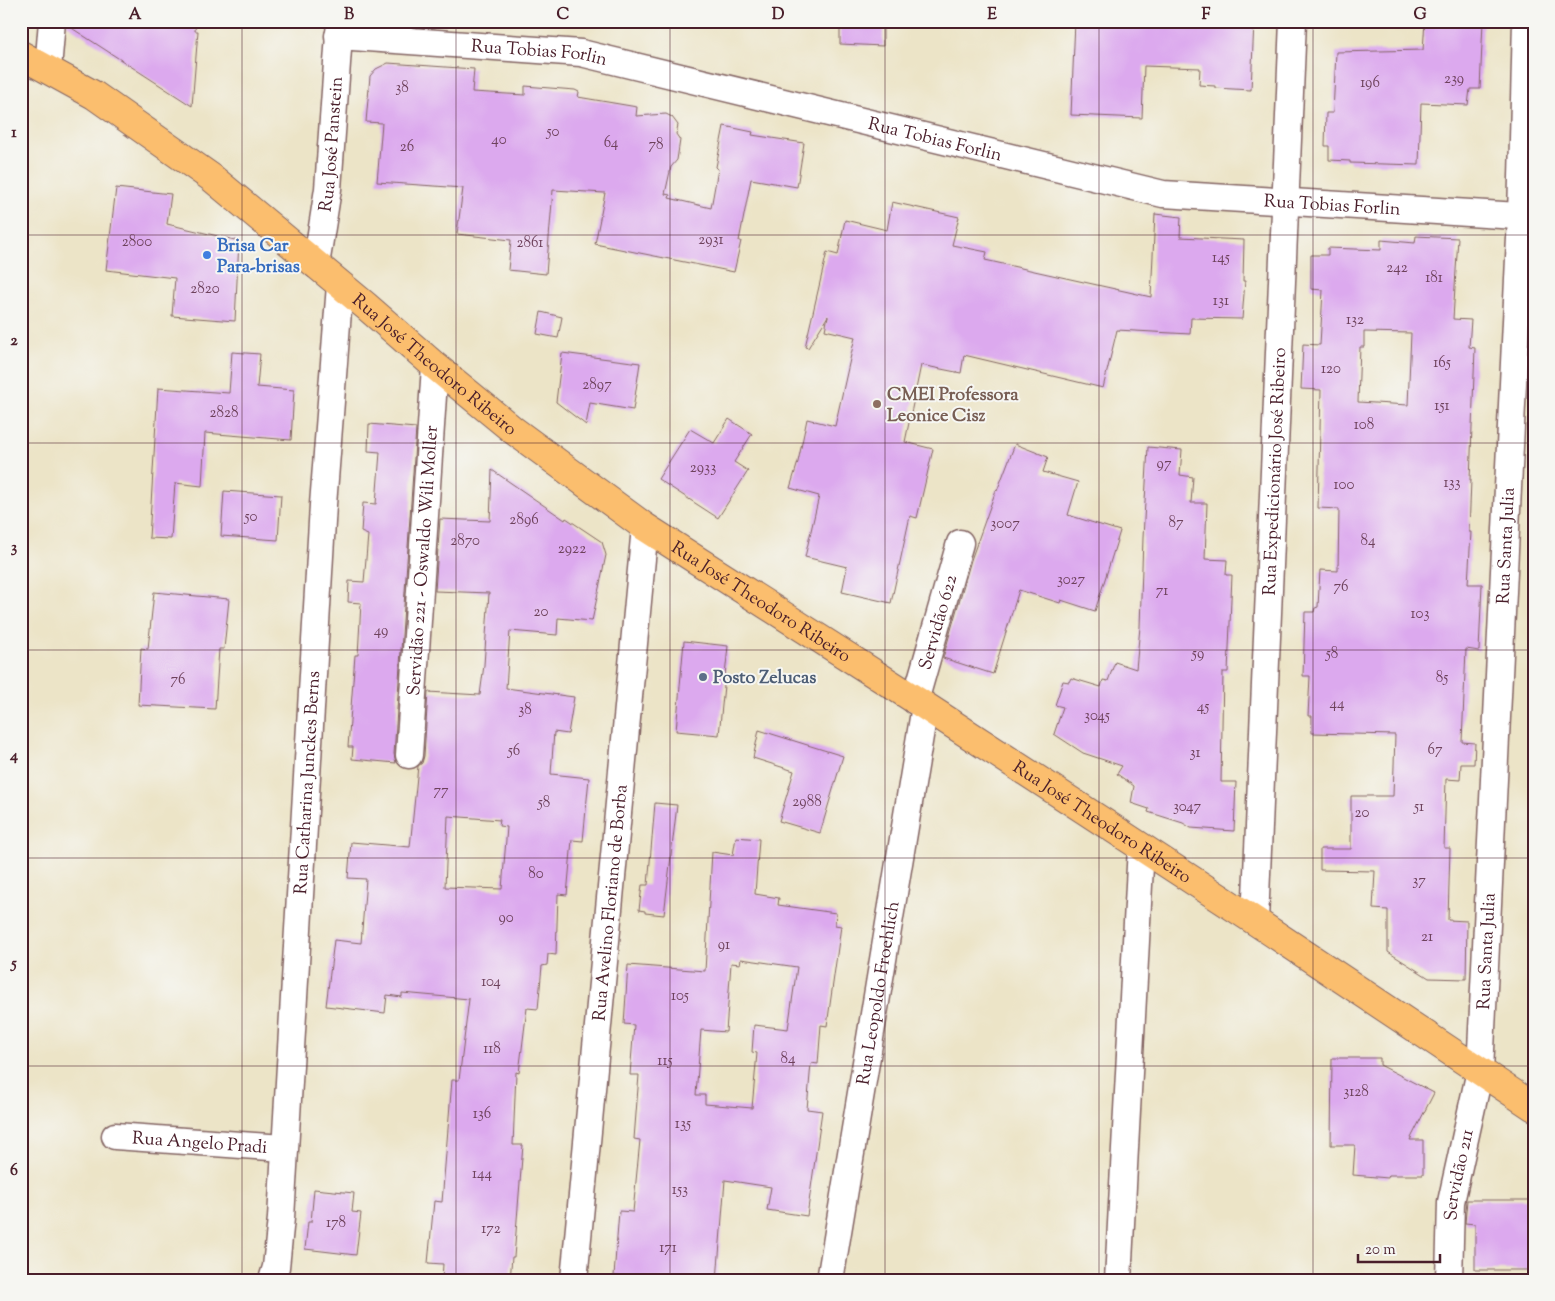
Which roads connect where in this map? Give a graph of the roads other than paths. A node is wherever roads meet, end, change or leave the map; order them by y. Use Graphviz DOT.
graph roads {
  1 [pos="52,21"];
  2 [pos="1293,21"];
  3 [pos="1526,21"];
  4 [pos="339,29"];
  5 [pos="21,55"];
  6 [pos="48,69"];
  7 [pos="1286,203"];
  8 [pos="1527,217"];
  9 [pos="316,265"];
  10 [pos="340,284"];
  11 [pos="435,366"];
  12 [pos="645,527"];
  13 [pos="960,543"];
  14 [pos="920,703"];
  15 [pos="410,755"];
  16 [pos="1140,847"];
  17 [pos="1255,921"];
  18 [pos="1480,1071"];
  19 [pos="1534,1107"];
  20 [pos="115,1136"];
  21 [pos="284,1148"];
  22 [pos="272,1280"];
  23 [pos="574,1280"];
  24 [pos="830,1280"];
  25 [pos="1118,1280"];
  26 [pos="1449,1280"];
  1 -- 6 [label="street"];
  2 -- 7 [label="street, Rua Expedicionário José Ribeiro"];
  3 -- 8 [label="street, Rua Santa Julia"];
  4 -- 7 [label="street, Rua Tobias Forlin"];
  4 -- 9 [label="street, Rua José Panstein"];
  5 -- 6 [label="main road, Rua José Theodoro Ribeiro"];
  6 -- 9 [label="main road, Rua José Theodoro Ribeiro"];
  7 -- 8 [label="street, Rua Tobias Forlin"];
  7 -- 17 [label="street, Rua Expedicionário José Ribeiro"];
  8 -- 18 [label="street, Rua Santa Julia"];
  9 -- 10 [label="main road, Rua José Theodoro Ribeiro"];
  10 -- 11 [label="main road, Rua José Theodoro Ribeiro"];
  10 -- 21 [label="street, Rua Catharina Junckes Berns"];
  11 -- 12 [label="main road, Rua José Theodoro Ribeiro"];
  11 -- 15 [label="street, Servidão 221 - Oswaldo Wili Moller"];
  12 -- 14 [label="main road, Rua José Theodoro Ribeiro"];
  12 -- 23 [label="street, Rua Avelino Floriano de Borba"];
  13 -- 14 [label="street, Servidão 622"];
  14 -- 16 [label="main road, Rua José Theodoro Ribeiro"];
  14 -- 24 [label="street, Rua Leopoldo Froehlich"];
  16 -- 17 [label="main road, Rua José Theodoro Ribeiro"];
  16 -- 25 [label="street"];
  17 -- 18 [label="main road, Rua José Theodoro Ribeiro"];
  18 -- 19 [label="main road, Rua José Theodoro Ribeiro"];
  18 -- 26 [label="street, Servidão 211"];
  20 -- 21 [label="street, Rua Angelo Pradi"];
  21 -- 22 [label="street, Rua Catharina Junckes Berns"];
}
